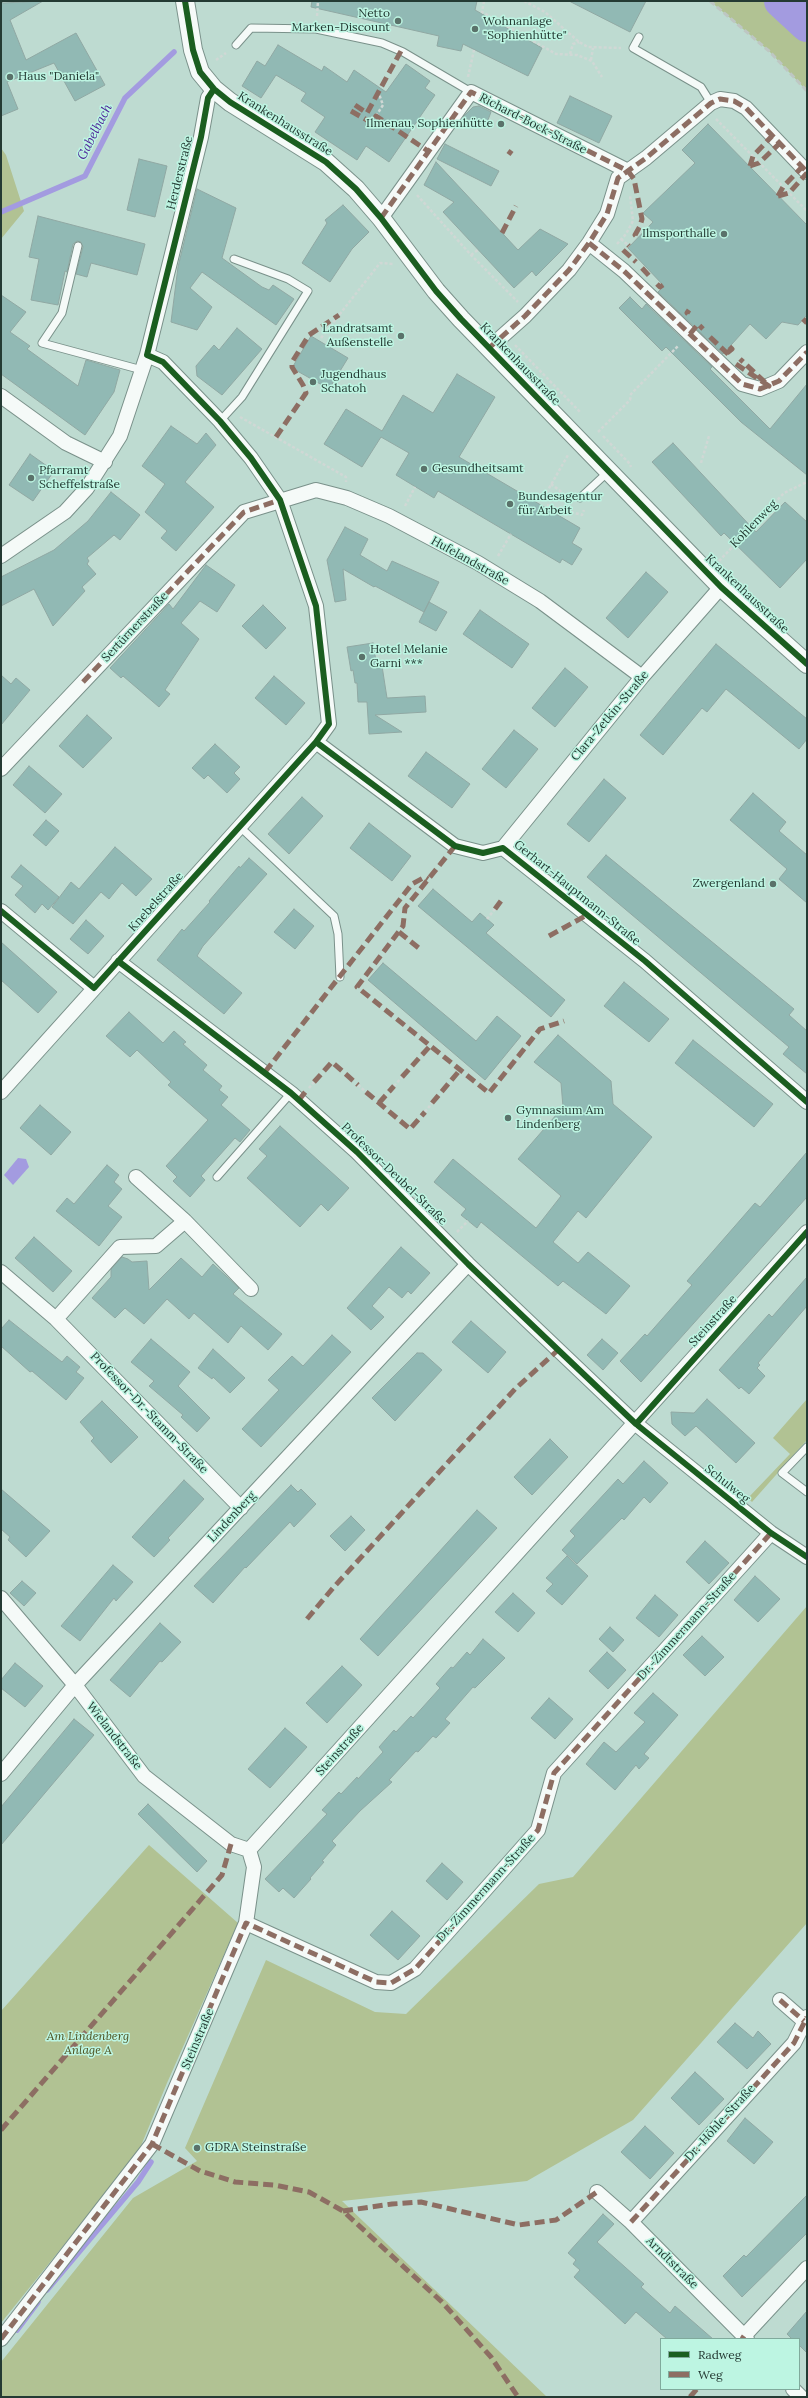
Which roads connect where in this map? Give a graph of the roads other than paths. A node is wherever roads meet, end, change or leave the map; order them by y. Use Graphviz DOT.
graph roads {
  1 [pos="185,1"];
  2 [pos="639,37"];
  3 [pos="236,45"];
  4 [pos="214,89"];
  5 [pos="468,90"];
  6 [pos="708,105"];
  7 [pos="807,172"];
  8 [pos="623,175"];
  9 [pos="381,218"];
  10 [pos="589,243"];
  11 [pos="78,246"];
  12 [pos="234,259"];
  13 [pos="489,348"];
  14 [pos="807,352"];
  15 [pos="147,355"];
  16 [pos="142,370"];
  17 [pos="1,396"];
  18 [pos="220,421"];
  19 [pos="105,462"];
  20 [pos="609,470"];
  21 [pos="580,498"];
  22 [pos="280,500"];
  23 [pos="1,556"];
  24 [pos="721,587"];
  25 [pos="807,664"];
  26 [pos="642,677"];
  27 [pos="316,742"];
  28 [pos="1,769"];
  29 [pos="239,826"];
  30 [pos="503,848"];
  31 [pos="1,911"];
  32 [pos="118,961"];
  33 [pos="340,977"];
  34 [pos="94,988"];
  35 [pos="1,1092"];
  36 [pos="291,1093"];
  37 [pos="807,1102"];
  38 [pos="136,1177"];
  39 [pos="217,1177"];
  40 [pos="185,1221"];
  41 [pos="807,1232"];
  42 [pos="468,1264"];
  43 [pos="1,1272"];
  44 [pos="251,1289"];
  45 [pos="56,1319"];
  46 [pos="636,1424"];
  47 [pos="807,1447"];
  48 [pos="807,1492"];
  49 [pos="241,1508"];
  50 [pos="771,1533"];
  51 [pos="807,1557"];
  52 [pos="1,1598"];
  53 [pos="75,1685"];
  54 [pos="1,1774"];
  55 [pos="249,1850"];
  56 [pos="246,1923"];
  57 [pos="780,2000"];
  58 [pos="805,2019"];
  59 [pos="597,2192"];
  60 [pos="631,2222"];
  61 [pos="807,2268"];
  62 [pos="746,2338"];
  63 [pos="1,2339"];
  1 -- 4 [label="street"];
  2 -- 6 [label="lane"];
  3 -- 5 [label="lane"];
  4 -- 9 [label="street, Krankenhausstraße"];
  4 -- 15 [label="street, Herderstraße"];
  5 -- 8 [label="street, Richard-Bock-Straße"];
  5 -- 9 [label="street, Richard-Bock-Straße"];
  6 -- 7 [label="street"];
  6 -- 8 [label="street"];
  8 -- 10 [label="street"];
  9 -- 13 [label="street, Krankenhausstraße"];
  10 -- 13 [label="street"];
  10 -- 14 [label="street"];
  11 -- 16 [label="lane"];
  12 -- 18 [label="lane"];
  13 -- 20 [label="street, Krankenhausstraße"];
  15 -- 16 [label="street, Herderstraße"];
  15 -- 18 [label="street, Knebelstraße"];
  16 -- 19 [label="street, Herderstraße"];
  17 -- 19 [label="street"];
  18 -- 22 [label="street, Knebelstraße"];
  19 -- 23 [label="street, Herderstraße"];
  20 -- 21 [label="lane"];
  20 -- 24 [label="street, Krankenhausstraße"];
  22 -- 26 [label="street, Hufelandstraße"];
  22 -- 27 [label="street, Knebelstraße"];
  22 -- 28 [label="street, Sertürnerstraße"];
  24 -- 25 [label="street, Krankenhausstraße"];
  24 -- 26 [label="street, Clara-Zetkin-Straße"];
  26 -- 30 [label="street, Clara-Zetkin-Straße"];
  27 -- 29 [label="street, Knebelstraße"];
  27 -- 30 [label="street, Gerhart-Hauptmann-Straße"];
  29 -- 32 [label="street, Knebelstraße"];
  29 -- 33 [label="lane"];
  30 -- 37 [label="street, Gerhart-Hauptmann-Straße"];
  31 -- 34 [label="street"];
  32 -- 34 [label="street, Knebelstraße"];
  32 -- 36 [label="street, Professor-Deubel-Straße"];
  34 -- 35 [label="street, Knebelstraße"];
  36 -- 39 [label="lane"];
  36 -- 42 [label="street, Professor-Deubel-Straße"];
  38 -- 40 [label="street"];
  40 -- 44 [label="street"];
  40 -- 45 [label="street"];
  41 -- 46 [label="street, Steinstraße"];
  42 -- 46 [label="street, Professor-Deubel-Straße"];
  42 -- 49 [label="street, Lindenberg"];
  43 -- 45 [label="street, Professor-Dr.-Stamm-Straße"];
  45 -- 49 [label="street, Professor-Dr.-Stamm-Straße"];
  46 -- 50 [label="street, Schulweg"];
  46 -- 55 [label="street, Steinstraße"];
  47 -- 48 [label="lane"];
  49 -- 53 [label="street, Lindenberg"];
  50 -- 51 [label="street, Schulweg"];
  50 -- 56 [label="street, Dr.-Zimmermann-Straße"];
  52 -- 53 [label="street, Wielandstraße"];
  53 -- 54 [label="street, Lindenberg"];
  53 -- 55 [label="street, Wielandstraße"];
  55 -- 56 [label="street, Steinstraße"];
  56 -- 63 [label="street, Steinstraße"];
  57 -- 58 [label="street, Dr.-Höhle-Straße"];
  58 -- 60 [label="street, Dr.-Höhle-Straße"];
  59 -- 60 [label="street, Arndtstraße"];
  60 -- 62 [label="street, Arndtstraße"];
  61 -- 62 [label="street, Arndtstraße"];
}
